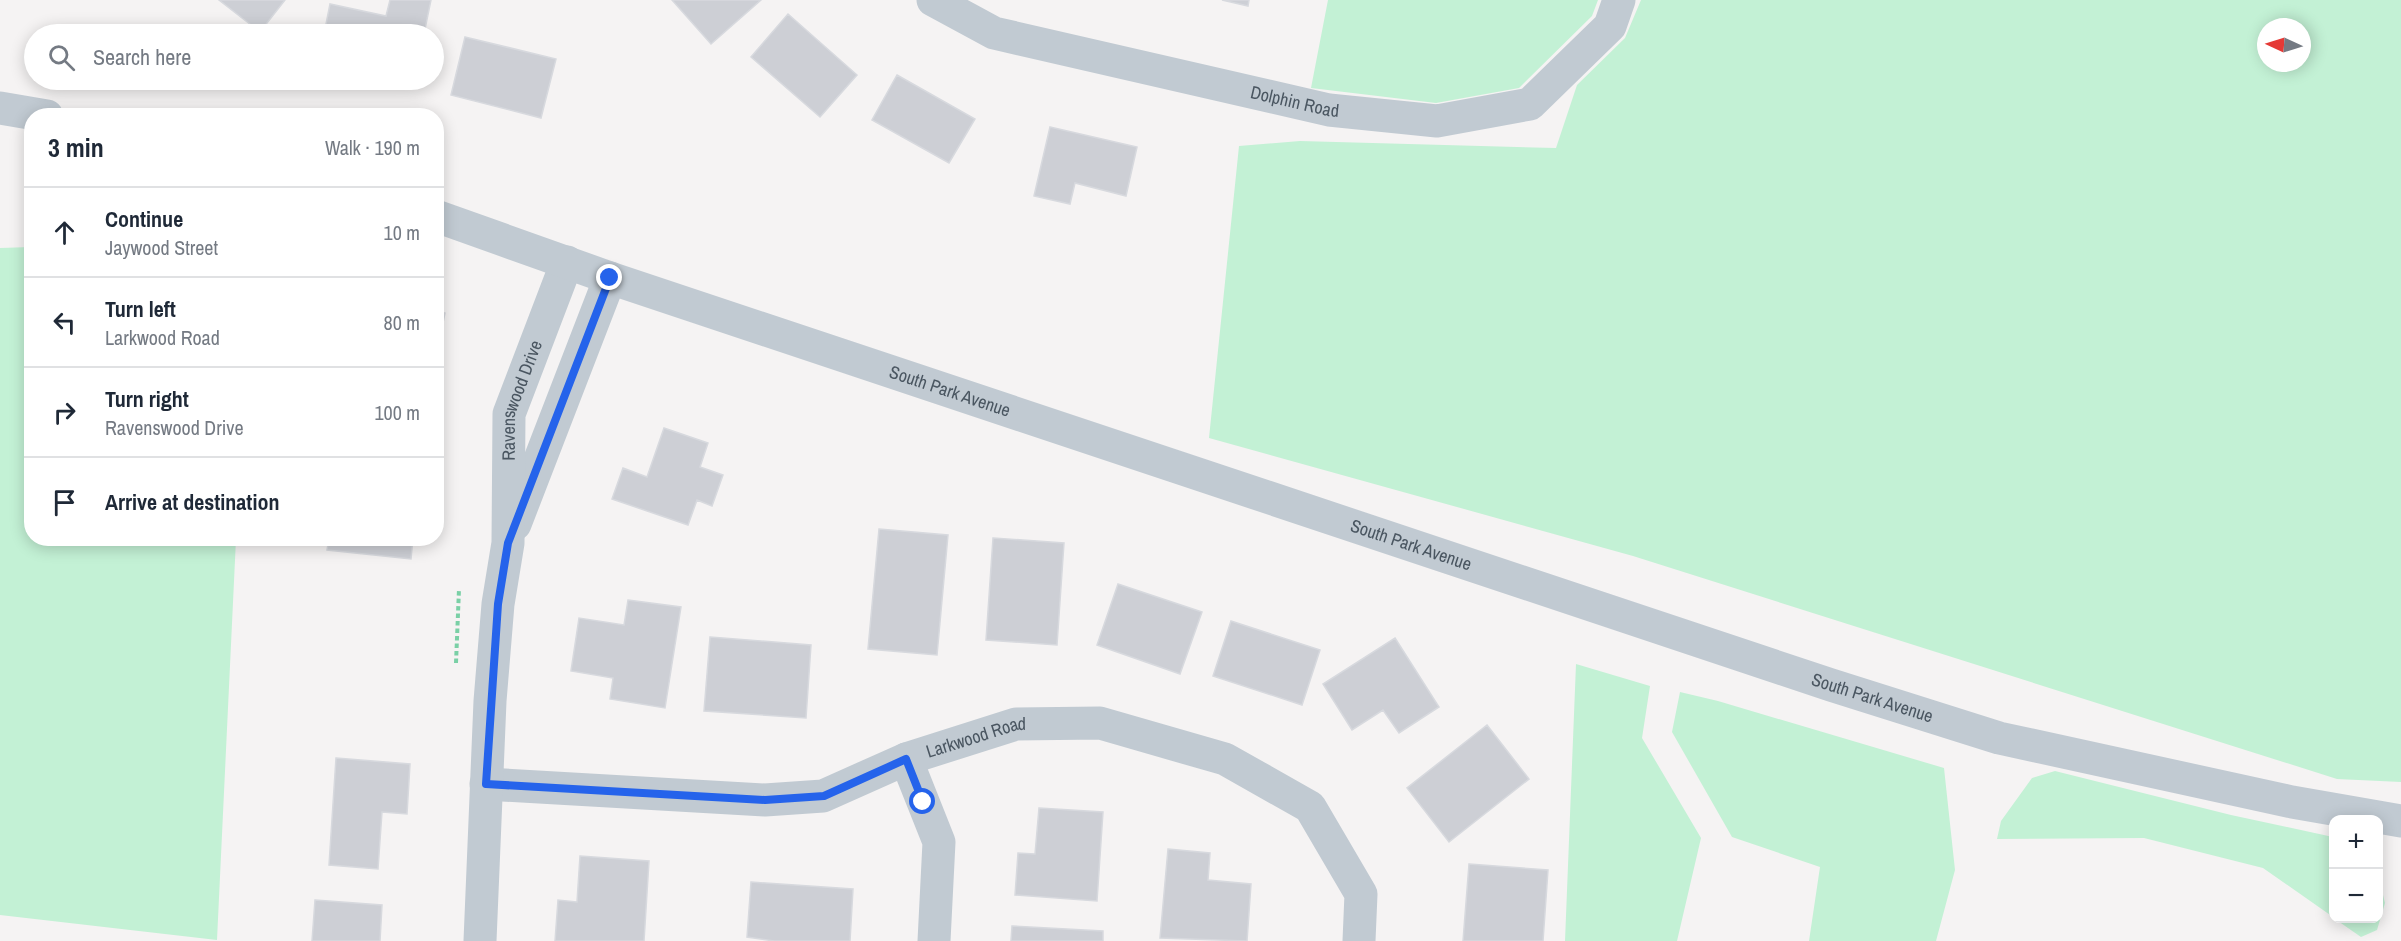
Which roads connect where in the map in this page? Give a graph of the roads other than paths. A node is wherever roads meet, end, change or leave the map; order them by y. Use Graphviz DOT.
graph roads {
  1 [pos="933,0"];
  2 [pos="1619,0"];
  3 [pos="0,108"];
  4 [pos="24,112"];
  5 [pos="444,219"];
  6 [pos="567,262"];
  7 [pos="610,278"];
  8 [pos="508,543"];
  9 [pos="906,759"];
  10 [pos="486,784"];
  11 [pos="2401,821"];
  12 [pos="480,941"];
  13 [pos="934,941"];
  14 [pos="1359,941"];
  1 -- 2 [label="street, Dolphin Road"];
  3 -- 4 [label="street"];
  5 -- 6 [label="street, South Park Avenue"];
  6 -- 7 [label="street, South Park Avenue"];
  6 -- 8 [label="street, Ravenswood Drive"];
  7 -- 8 [label="street, Ravenswood Drive"];
  7 -- 11 [label="street, South Park Avenue"];
  8 -- 10 [label="street, Ravenswood Drive"];
  9 -- 10 [label="street, Larkwood Road"];
  9 -- 13 [label="street"];
  9 -- 14 [label="street, Larkwood Road"];
  10 -- 12 [label="street, Ravenswood Drive"];
}
